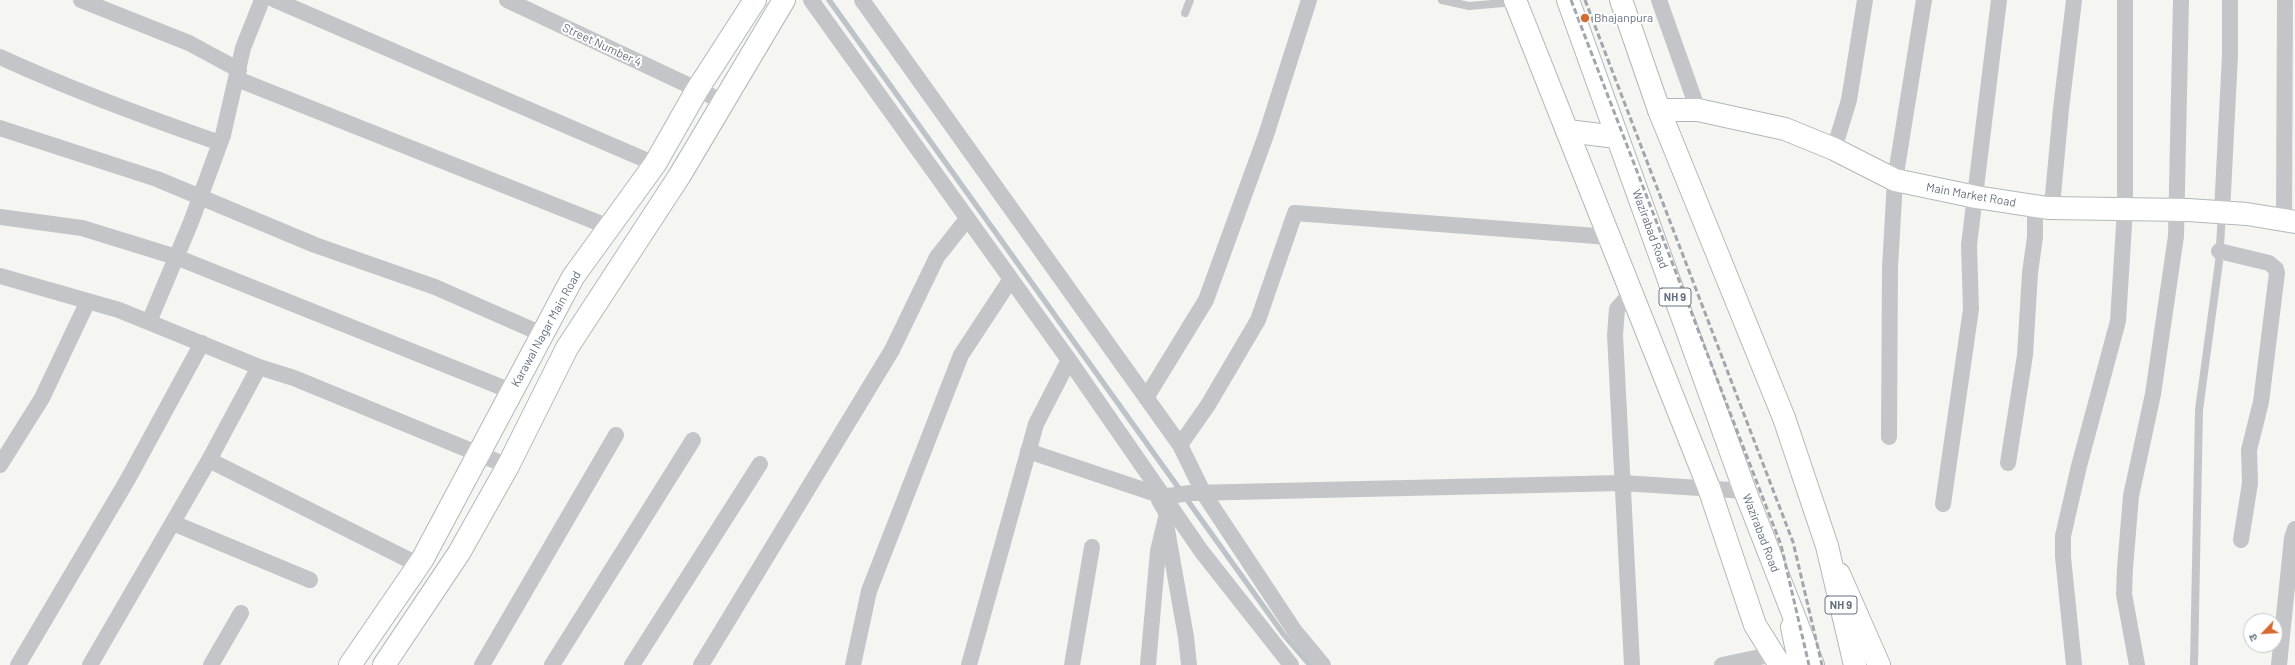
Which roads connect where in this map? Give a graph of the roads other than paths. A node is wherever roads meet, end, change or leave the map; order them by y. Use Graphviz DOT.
graph roads {
  1 [pos="81,0"];
  2 [pos="262,0"];
  3 [pos="274,0"];
  4 [pos="507,0"];
  5 [pos="755,0"];
  6 [pos="784,0"];
  7 [pos="811,0"];
  8 [pos="862,0"];
  9 [pos="1190,0"];
  10 [pos="1308,0"];
  11 [pos="1442,0"];
  12 [pos="1568,0"];
  13 [pos="1621,0"];
  14 [pos="1659,0"];
  15 [pos="1863,0"];
  16 [pos="1924,0"];
  17 [pos="1999,0"];
  18 [pos="2074,0"];
  19 [pos="2125,0"];
  20 [pos="2181,0"];
  21 [pos="2230,0"];
  22 [pos="2286,0"];
  23 [pos="1515,1"];
  24 [pos="1185,13"];
  25 [pos="0,57"];
  26 [pos="238,75"];
  27 [pos="696,90"];
  28 [pos="722,101"];
  29 [pos="1659,110"];
  30 [pos="1698,110"];
  31 [pos="0,128"];
  32 [pos="1567,131"];
  33 [pos="1617,137"];
  34 [pos="220,143"];
  35 [pos="1834,149"];
  36 [pos="655,164"];
  37 [pos="1895,180"];
  38 [pos="1976,197"];
  39 [pos="200,198"];
  40 [pos="2042,207"];
  41 [pos="2125,209"];
  42 [pos="2177,210"];
  43 [pos="2222,212"];
  44 [pos="0,217"];
  45 [pos="967,219"];
  46 [pos="2290,221"];
  47 [pos="609,228"];
  48 [pos="1609,237"];
  49 [pos="2220,252"];
  50 [pos="176,257"];
  51 [pos="0,276"];
  52 [pos="1011,279"];
  53 [pos="1631,293"];
  54 [pos="88,301"];
  55 [pos="149,322"];
  56 [pos="542,334"];
  57 [pos="202,343"];
  58 [pos="1069,360"];
  59 [pos="259,367"];
  60 [pos="511,391"];
  61 [pos="1146,398"];
  62 [pos="616,435"];
  63 [pos="1889,437"];
  64 [pos="693,440"];
  65 [pos="1180,445"];
  66 [pos="1028,451"];
  67 [pos="478,452"];
  68 [pos="209,460"];
  69 [pos="2008,463"];
  70 [pos="760,464"];
  71 [pos="0,465"];
  72 [pos="508,466"];
  73 [pos="1623,482"];
  74 [pos="1709,488"];
  75 [pos="1745,491"];
  76 [pos="1196,494"];
  77 [pos="1163,496"];
  78 [pos="1943,504"];
  79 [pos="1166,520"];
  80 [pos="173,523"];
  81 [pos="2295,529"];
  82 [pos="2241,540"];
  83 [pos="1827,546"];
  84 [pos="1092,547"];
  85 [pos="418,564"];
  86 [pos="310,580"];
  87 [pos="1784,593"];
  88 [pos="241,613"];
  89 [pos="356,657"];
  90 [pos="1777,660"];
  91 [pos="18,665"];
  92 [pos="90,665"];
  93 [pos="211,665"];
  94 [pos="384,665"];
  95 [pos="482,665"];
  96 [pos="552,665"];
  97 [pos="632,665"];
  98 [pos="701,665"];
  99 [pos="853,665"];
  100 [pos="969,665"];
  101 [pos="1072,665"];
  102 [pos="1148,665"];
  103 [pos="1188,665"];
  104 [pos="1291,665"];
  105 [pos="1323,665"];
  106 [pos="1632,665"];
  107 [pos="1722,665"];
  108 [pos="1800,665"];
  109 [pos="1813,665"];
  110 [pos="1855,665"];
  111 [pos="1879,665"];
  112 [pos="2074,665"];
  113 [pos="2137,665"];
  114 [pos="2194,665"];
  115 [pos="2279,665"];
  1 -- 26 [label="street"];
  2 -- 26 [label="street"];
  3 -- 36 [label="street"];
  4 -- 27 [label="street, Street Number 4"];
  5 -- 27 [label="main road, Karawal Nagar Main Road"];
  6 -- 28 [label="main road"];
  7 -- 45 [label="street"];
  8 -- 61 [label="street"];
  9 -- 24 [label="lane"];
  10 -- 61 [label="street"];
  11 -- 23 [label="lane"];
  12 -- 33 [label="main road, Wazirabad Road / NH 9"];
  13 -- 29 [label="main road, NH 9"];
  14 -- 30 [label="street"];
  15 -- 35 [label="street"];
  16 -- 37 [label="street"];
  17 -- 38 [label="street"];
  18 -- 40 [label="street"];
  19 -- 41 [label="street"];
  20 -- 42 [label="street"];
  21 -- 43 [label="street"];
  22 -- 46 [label="street"];
  23 -- 32 [label="main road"];
  25 -- 34 [label="street"];
  26 -- 34 [label="street"];
  26 -- 47 [label="street"];
  27 -- 28 [label="street, Street Number 4"];
  27 -- 36 [label="main road, Karawal Nagar Main Road"];
  28 -- 72 [label="main road"];
  29 -- 30 [label="main road, Main Market Road"];
  29 -- 83 [label="main road, NH 9"];
  30 -- 35 [label="main road, Main Market Road"];
  31 -- 39 [label="street"];
  32 -- 33 [label="main road"];
  32 -- 48 [label="main road"];
  33 -- 75 [label="main road, Wazirabad Road / NH 9"];
  34 -- 39 [label="street"];
  35 -- 37 [label="main road, Main Market Road"];
  36 -- 47 [label="main road, Karawal Nagar Main Road"];
  37 -- 38 [label="main road, Main Market Road"];
  37 -- 63 [label="street"];
  38 -- 40 [label="main road, Main Market Road"];
  38 -- 78 [label="street"];
  39 -- 50 [label="street"];
  39 -- 56 [label="street"];
  40 -- 41 [label="main road, Main Market Road"];
  40 -- 69 [label="street"];
  41 -- 42 [label="main road, Main Market Road"];
  41 -- 112 [label="street"];
  42 -- 43 [label="main road, Main Market Road"];
  42 -- 113 [label="street"];
  43 -- 46 [label="main road, Main Market Road"];
  43 -- 49 [label="lane"];
  44 -- 50 [label="street"];
  45 -- 52 [label="street"];
  45 -- 98 [label="street"];
  47 -- 56 [label="main road, Karawal Nagar Main Road"];
  48 -- 53 [label="main road"];
  48 -- 65 [label="street"];
  49 -- 82 [label="street"];
  49 -- 114 [label="lane"];
  50 -- 55 [label="street"];
  50 -- 60 [label="street"];
  51 -- 54 [label="street"];
  52 -- 58 [label="street"];
  52 -- 99 [label="street"];
  53 -- 73 [label="street"];
  53 -- 74 [label="main road"];
  54 -- 55 [label="street"];
  54 -- 71 [label="street"];
  55 -- 57 [label="street"];
  56 -- 60 [label="main road, Karawal Nagar Main Road"];
  57 -- 59 [label="street"];
  57 -- 91 [label="street"];
  58 -- 66 [label="street"];
  58 -- 77 [label="street"];
  59 -- 67 [label="street"];
  59 -- 68 [label="street"];
  60 -- 67 [label="main road, Karawal Nagar Main Road"];
  61 -- 65 [label="street"];
  62 -- 95 [label="street"];
  64 -- 96 [label="street"];
  65 -- 76 [label="street"];
  66 -- 77 [label="street"];
  66 -- 100 [label="street"];
  67 -- 72 [label="street"];
  67 -- 85 [label="main road, Karawal Nagar Main Road"];
  68 -- 80 [label="street"];
  68 -- 85 [label="street"];
  70 -- 97 [label="street"];
  72 -- 94 [label="main road"];
  73 -- 74 [label="street"];
  73 -- 76 [label="street"];
  73 -- 106 [label="street"];
  74 -- 75 [label="street"];
  74 -- 90 [label="main road"];
  75 -- 87 [label="main road, Wazirabad Road / NH 9"];
  76 -- 77 [label="street"];
  76 -- 105 [label="street"];
  77 -- 79 [label="street"];
  77 -- 104 [label="street"];
  79 -- 102 [label="street"];
  79 -- 103 [label="street"];
  80 -- 86 [label="street"];
  80 -- 92 [label="street"];
  81 -- 115 [label="street"];
  83 -- 110 [label="main road, NH 9"];
  83 -- 111 [label="main road"];
  84 -- 101 [label="street"];
  85 -- 89 [label="main road, Karawal Nagar Main Road"];
  87 -- 108 [label="main road, Wazirabad Road"];
  87 -- 109 [label="main road, Wazirabad Road / NH 9"];
  88 -- 93 [label="street"];
  89 -- 94 [label="main road"];
  90 -- 107 [label="street"];
}
